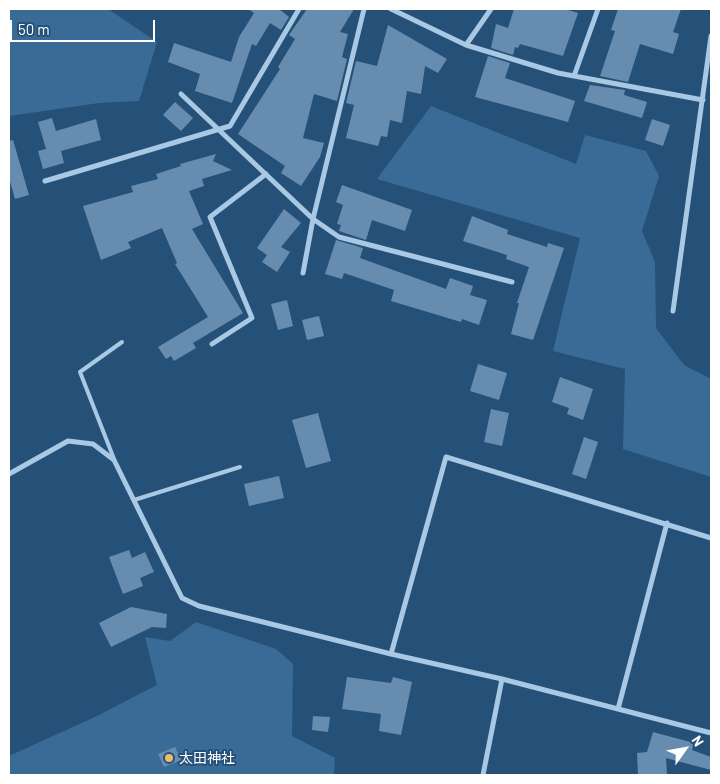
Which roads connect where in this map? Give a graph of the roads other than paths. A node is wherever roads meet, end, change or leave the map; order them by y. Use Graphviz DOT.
graph roads {
  1 [pos="300,9"];
  2 [pos="364,9"];
  3 [pos="391,9"];
  4 [pos="491,9"];
  5 [pos="598,9"];
  6 [pos="711,36"];
  7 [pos="466,46"];
  8 [pos="574,76"];
  9 [pos="182,94"];
  10 [pos="704,100"];
  11 [pos="220,130"];
  12 [pos="266,174"];
  13 [pos="44,182"];
  14 [pos="313,219"];
  15 [pos="303,274"];
  16 [pos="512,282"];
  17 [pos="673,311"];
  18 [pos="122,342"];
  19 [pos="212,344"];
  20 [pos="114,460"];
  21 [pos="240,467"];
  22 [pos="9,474"];
  23 [pos="134,500"];
  24 [pos="667,523"];
  25 [pos="711,538"];
  26 [pos="391,654"];
  27 [pos="502,679"];
  28 [pos="618,709"];
  29 [pos="711,734"];
  30 [pos="483,775"];
  1 -- 11 [label="street"];
  2 -- 14 [label="street"];
  3 -- 7 [label="street"];
  4 -- 7 [label="street"];
  5 -- 8 [label="street"];
  6 -- 10 [label="street"];
  7 -- 8 [label="street"];
  8 -- 10 [label="street"];
  9 -- 11 [label="street"];
  10 -- 17 [label="street"];
  11 -- 12 [label="street"];
  11 -- 13 [label="street"];
  12 -- 14 [label="street"];
  12 -- 19 [label="street"];
  14 -- 15 [label="street"];
  14 -- 16 [label="street"];
  18 -- 20 [label="lane"];
  20 -- 22 [label="street"];
  20 -- 23 [label="street"];
  21 -- 23 [label="lane"];
  23 -- 26 [label="street"];
  24 -- 25 [label="street"];
  24 -- 26 [label="street"];
  24 -- 28 [label="street"];
  26 -- 27 [label="street"];
  27 -- 28 [label="street"];
  27 -- 30 [label="street"];
  28 -- 29 [label="street"];
}
